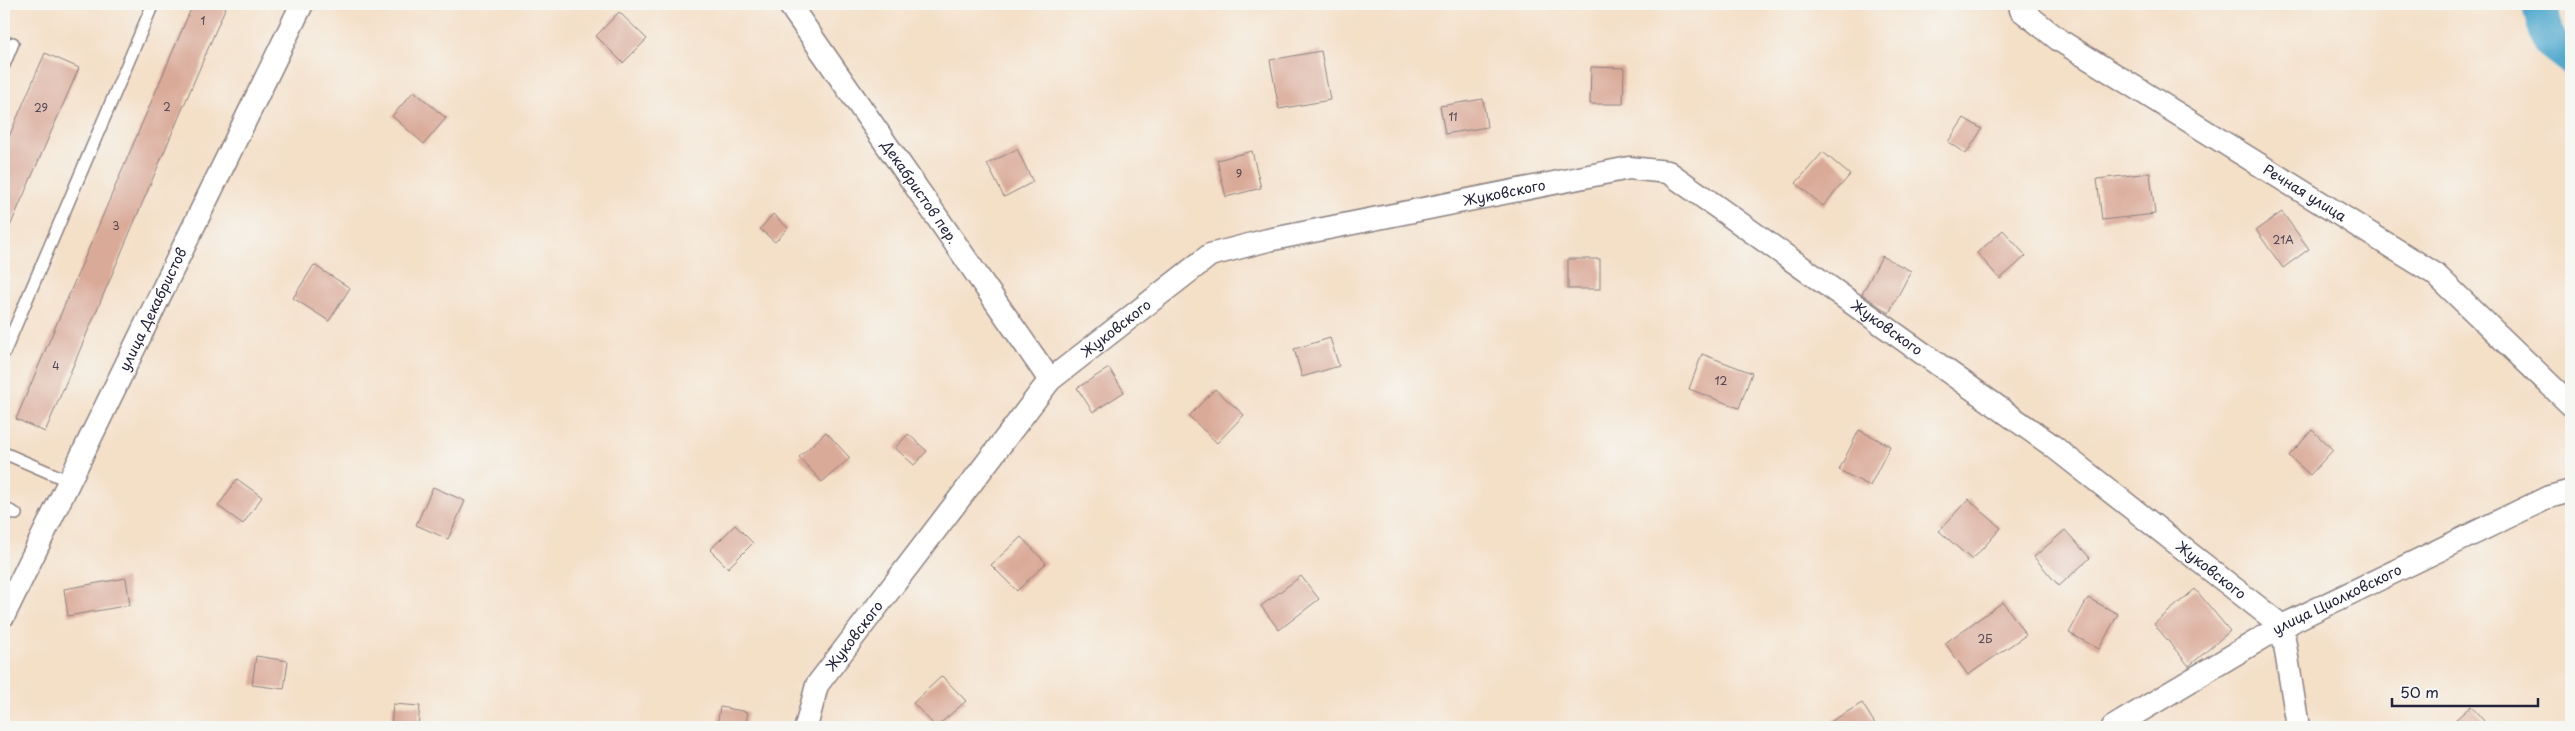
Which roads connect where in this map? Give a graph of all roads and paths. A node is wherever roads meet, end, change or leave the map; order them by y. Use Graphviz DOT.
graph roads {
  1 [pos="153,4"];
  2 [pos="302,4"];
  3 [pos="789,4"];
  4 [pos="2020,4"];
  5 [pos="13,43"];
  6 [pos="4,65"];
  7 [pos="4,353"];
  8 [pos="1050,380"];
  9 [pos="2571,405"];
  10 [pos="4,453"];
  11 [pos="69,481"];
  12 [pos="2571,491"];
  13 [pos="4,508"];
  14 [pos="16,514"];
  15 [pos="4,615"];
  16 [pos="2282,626"];
  17 [pos="806,727"];
  18 [pos="2113,727"];
  19 [pos="2298,727"];
  1 -- 7 [label="lane"];
  2 -- 11 [label="street, улица Декабристов"];
  3 -- 8 [label="street, Декабристов пер."];
  4 -- 9 [label="street, Речная улица"];
  5 -- 6 [label="lane"];
  8 -- 16 [label="street, Жуковского"];
  8 -- 17 [label="street, Жуковского"];
  10 -- 11 [label="lane"];
  11 -- 15 [label="street, улица Декабристов"];
  12 -- 16 [label="street, улица Циолковского"];
  13 -- 14 [label="lane"];
  16 -- 18 [label="street, улица Циолковского"];
  16 -- 19 [label="street"];
}
